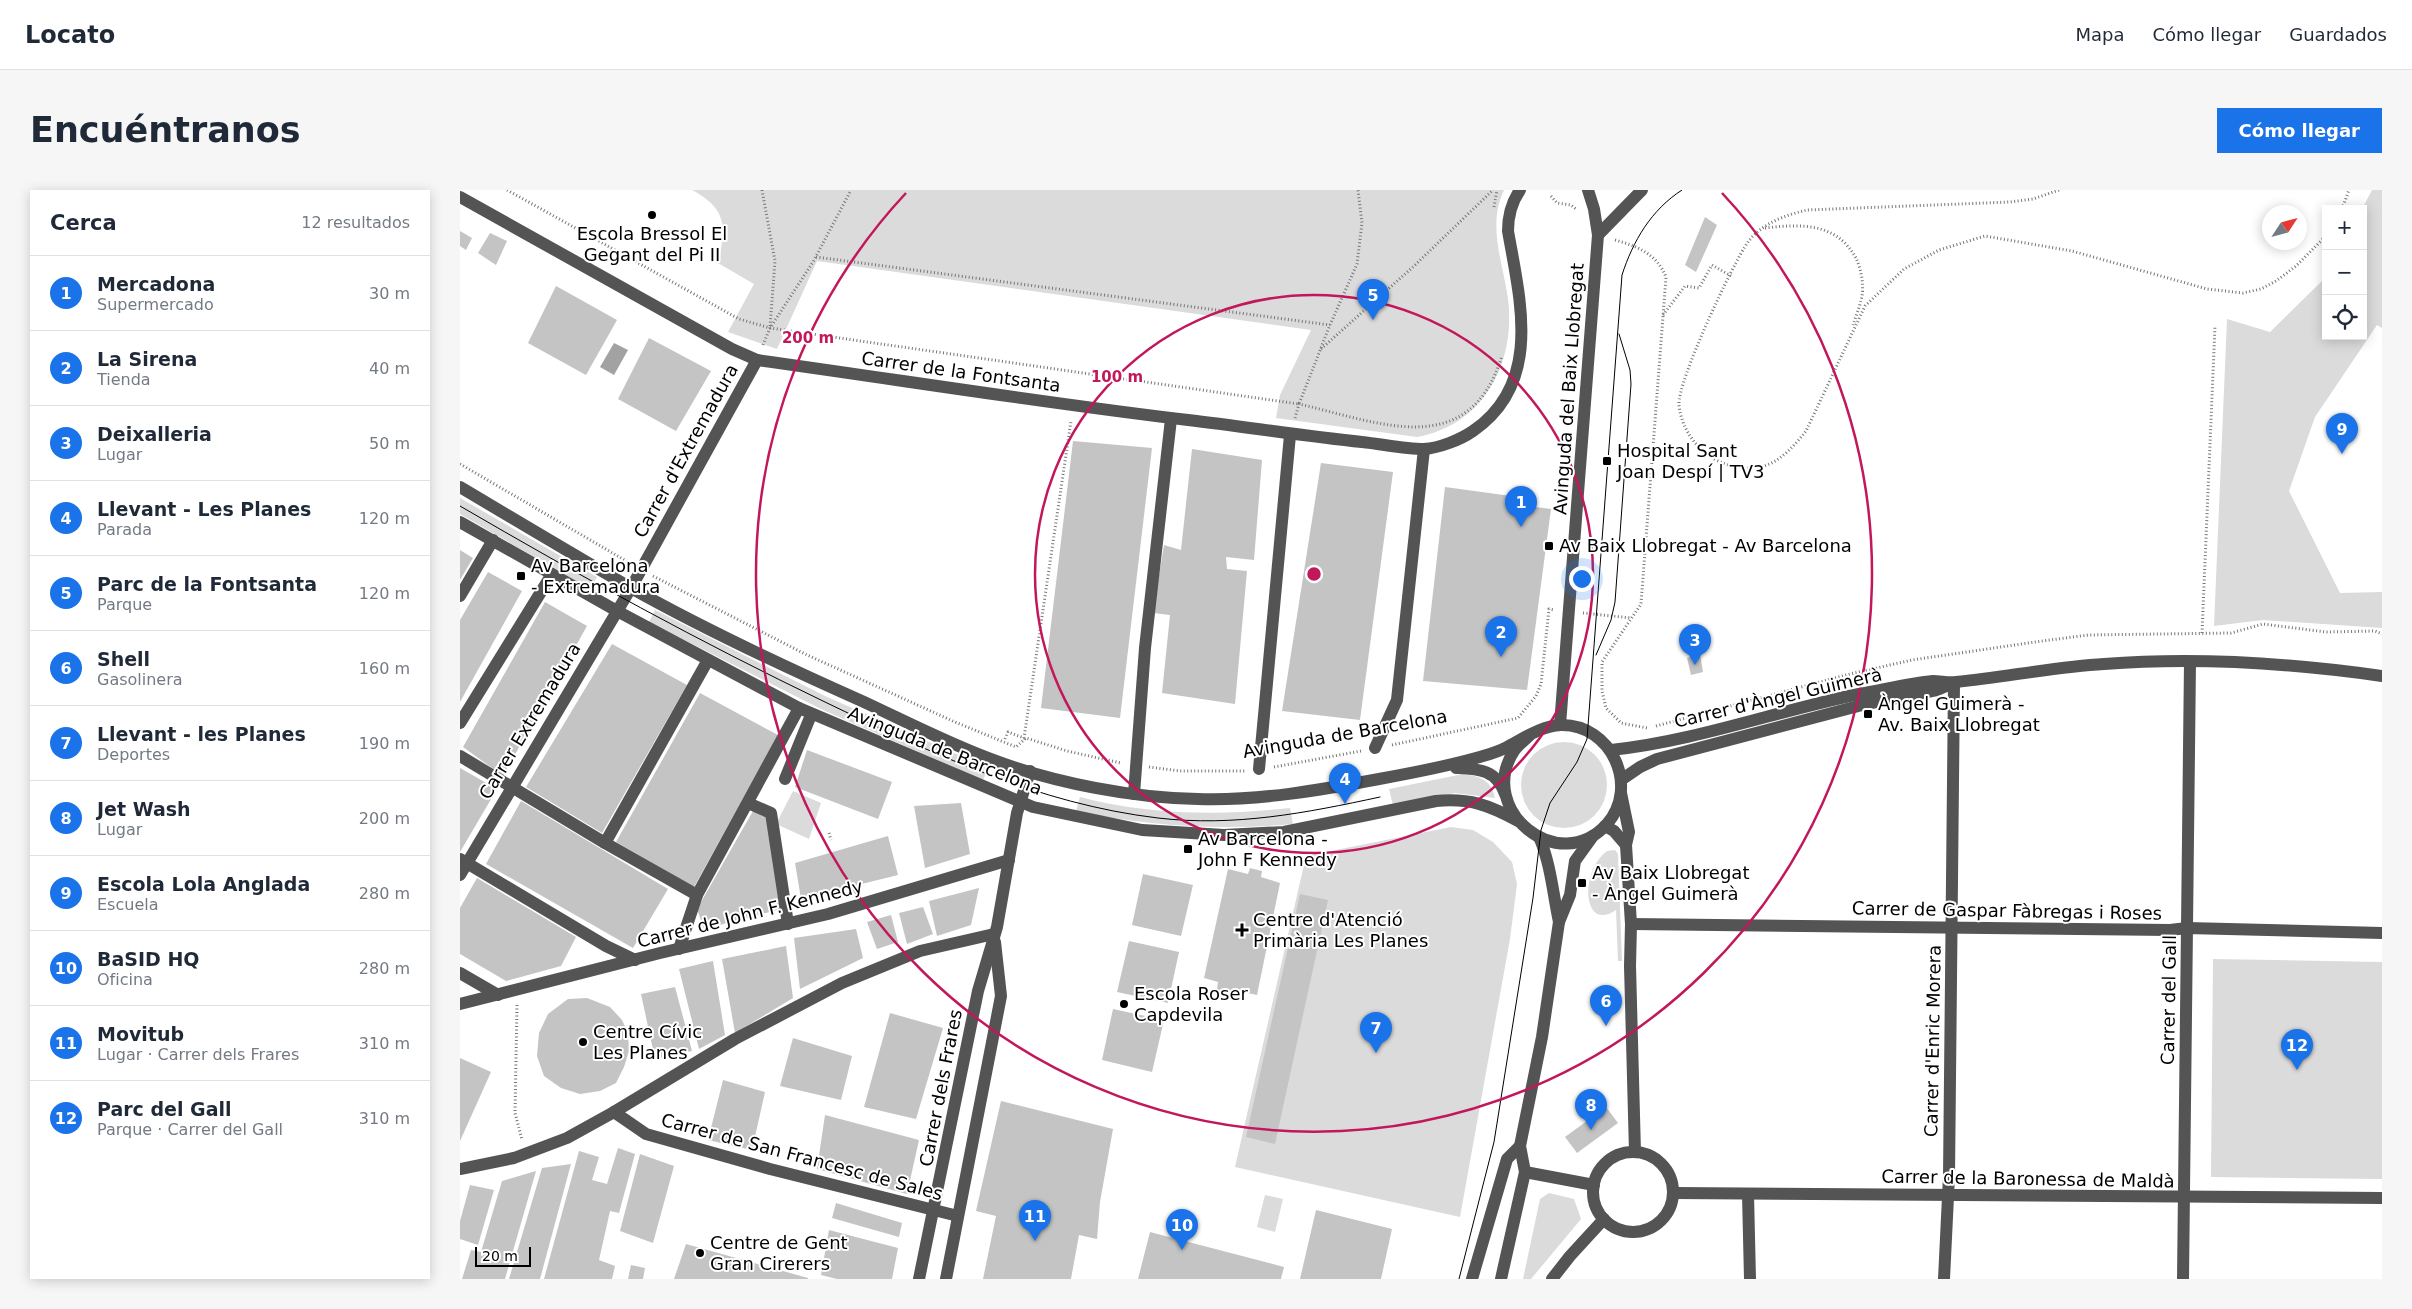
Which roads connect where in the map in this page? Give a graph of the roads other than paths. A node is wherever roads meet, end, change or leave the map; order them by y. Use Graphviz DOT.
graph roads {
  1 [pos="1520,190"];
  2 [pos="1588,190"];
  3 [pos="1642,190"];
  4 [pos="460,197"];
  5 [pos="1598,235"];
  6 [pos="756,360"];
  7 [pos="1171,419"];
  8 [pos="1290,435"];
  9 [pos="1424,449"];
  10 [pos="460,487"];
  11 [pos="460,522"];
  12 [pos="493,540"];
  13 [pos="552,574"];
  14 [pos="631,588"];
  15 [pos="460,596"];
  16 [pos="617,611"];
  17 [pos="708,660"];
  18 [pos="2190,662"];
  19 [pos="2382,676"];
  20 [pos="1954,683"];
  21 [pos="799,708"];
  22 [pos="811,715"];
  23 [pos="460,723"];
  24 [pos="1560,725"];
  25 [pos="1530,735"];
  26 [pos="1375,748"];
  27 [pos="1611,750"];
  28 [pos="460,756"];
  29 [pos="1441,768"];
  30 [pos="1259,769"];
  31 [pos="1030,771"];
  32 [pos="785,780"];
  33 [pos="1621,786"];
  34 [pos="511,787"];
  35 [pos="1134,794"];
  36 [pos="1506,798"];
  37 [pos="748,803"];
  38 [pos="1020,803"];
  39 [pos="1518,821"];
  40 [pos="1600,830"];
  41 [pos="1540,839"];
  42 [pos="604,843"];
  43 [pos="1626,846"];
  44 [pos="1009,860"];
  45 [pos="464,861"];
  46 [pos="460,875"];
  47 [pos="697,895"];
  48 [pos="1559,922"];
  49 [pos="788,924"];
  50 [pos="1631,924"];
  51 [pos="1952,928"];
  52 [pos="2187,928"];
  53 [pos="2382,933"];
  54 [pos="994,934"];
  55 [pos="679,949"];
  56 [pos="635,960"];
  57 [pos="460,973"];
  58 [pos="498,995"];
  59 [pos="460,1004"];
  60 [pos="614,1112"];
  61 [pos="1520,1146"];
  62 [pos="1635,1152"];
  63 [pos="460,1169"];
  64 [pos="1525,1172"];
  65 [pos="1594,1185"];
  66 [pos="1673,1193"];
  67 [pos="1748,1194"];
  68 [pos="1948,1196"];
  69 [pos="2184,1198"];
  70 [pos="2382,1198"];
  71 [pos="934,1211"];
  72 [pos="958,1216"];
  73 [pos="1604,1219"];
  74 [pos="919,1279"];
  75 [pos="946,1279"];
  76 [pos="1472,1279"];
  77 [pos="1502,1279"];
  78 [pos="1552,1279"];
  79 [pos="1750,1279"];
  80 [pos="1944,1279"];
  81 [pos="2183,1279"];
  1 -- 9 [label="street, Carrer de la Fontsanta"];
  2 -- 5 [label="street, Avinguda del Baix Llobregat"];
  3 -- 5 [label="street"];
  4 -- 6 [label="street, Carrer de la Fontsanta"];
  5 -- 24 [label="street, Avinguda del Baix Llobregat"];
  6 -- 7 [label="street, Carrer de la Fontsanta"];
  6 -- 14 [label="street, Carrer d'Extremadura"];
  7 -- 8 [label="street, Carrer de la Fontsanta"];
  7 -- 35 [label="street"];
  8 -- 9 [label="street, Carrer de la Fontsanta"];
  8 -- 30 [label="street"];
  9 -- 26 [label="street"];
  10 -- 14 [label="street, Avinguda de Barcelona"];
  11 -- 12 [label="street, Avinguda de Barcelona"];
  12 -- 13 [label="street, Avinguda de Barcelona"];
  12 -- 15 [label="street"];
  13 -- 16 [label="street, Avinguda de Barcelona"];
  13 -- 23 [label="street"];
  14 -- 16 [label="street, Carrer d'Extremadura"];
  14 -- 31 [label="street, Avinguda de Barcelona"];
  16 -- 17 [label="street, Avinguda de Barcelona"];
  16 -- 34 [label="street, Carrer Extremadura"];
  17 -- 21 [label="street, Avinguda de Barcelona"];
  17 -- 42 [label="street"];
  18 -- 19 [label="street, Carrer d'Àngel Guimerà"];
  18 -- 20 [label="street, Carrer d'Àngel Guimerà"];
  18 -- 52 [label="street, Carrer del Gall"];
  20 -- 27 [label="street, Carrer d'Àngel Guimerà"];
  20 -- 33 [label="street, Carrer d'Àngel Guimerà"];
  20 -- 51 [label="street, Carrer d'Enric Morera"];
  21 -- 22 [label="street, Avinguda de Barcelona"];
  21 -- 37 [label="street"];
  22 -- 32 [label="street"];
  22 -- 38 [label="street, Avinguda de Barcelona"];
  24 -- 25 [label="street"];
  24 -- 27 [label="street"];
  25 -- 29 [label="street"];
  25 -- 36 [label="street"];
  27 -- 33 [label="street"];
  28 -- 34 [label="street"];
  29 -- 35 [label="street, Avinguda de Barcelona"];
  29 -- 36 [label="street"];
  31 -- 35 [label="street, Avinguda de Barcelona"];
  31 -- 38 [label="street, Carrer dels Frares"];
  33 -- 40 [label="street"];
  33 -- 43 [label="street"];
  34 -- 42 [label="street"];
  34 -- 45 [label="street, Carrer Extremadura"];
  36 -- 39 [label="street"];
  37 -- 47 [label="street"];
  37 -- 49 [label="street"];
  38 -- 39 [label="street, Avinguda de Barcelona"];
  38 -- 44 [label="street, Carrer dels Frares"];
  39 -- 41 [label="street"];
  40 -- 41 [label="street"];
  40 -- 43 [label="street"];
  40 -- 48 [label="street"];
  41 -- 48 [label="street"];
  42 -- 47 [label="street"];
  43 -- 50 [label="street"];
  44 -- 49 [label="street, Carrer de John F. Kennedy"];
  44 -- 54 [label="street, Carrer dels Frares"];
  45 -- 46 [label="street, Carrer Extremadura"];
  45 -- 56 [label="street"];
  47 -- 55 [label="street"];
  48 -- 61 [label="street"];
  49 -- 55 [label="street, Carrer de John F. Kennedy"];
  50 -- 51 [label="street, Carrer de Gaspar Fàbregas i Roses"];
  50 -- 62 [label="street"];
  51 -- 52 [label="street, Carrer de Gaspar Fàbregas i Roses"];
  51 -- 68 [label="street, Carrer d'Enric Morera"];
  52 -- 53 [label="street, Carrer de Gaspar Fàbregas i Roses"];
  52 -- 69 [label="street, Carrer del Gall"];
  54 -- 60 [label="street"];
  54 -- 71 [label="street, Carrer dels Frares"];
  54 -- 72 [label="street, Carrer dels Frares"];
  55 -- 56 [label="street, Carrer de John F. Kennedy"];
  56 -- 58 [label="street, Carrer de John F. Kennedy"];
  57 -- 58 [label="street"];
  58 -- 59 [label="street, Carrer de John F. Kennedy"];
  60 -- 63 [label="street"];
  60 -- 71 [label="street, Carrer de San Francesc de Sales"];
  61 -- 64 [label="street"];
  61 -- 76 [label="street"];
  62 -- 65 [label="street"];
  62 -- 66 [label="street"];
  64 -- 65 [label="street"];
  64 -- 77 [label="street"];
  65 -- 73 [label="street"];
  66 -- 67 [label="street, Carrer de la Baronessa de Maldà"];
  66 -- 73 [label="street"];
  67 -- 68 [label="street, Carrer de la Baronessa de Maldà"];
  67 -- 79 [label="street"];
  68 -- 69 [label="street, Carrer de la Baronessa de Maldà"];
  68 -- 80 [label="street, Carrer d'Enric Morera"];
  69 -- 70 [label="street, Carrer de la Baronessa de Maldà"];
  69 -- 81 [label="street, Carrer del Gall"];
  71 -- 72 [label="street, Carrer de San Francesc de Sales"];
  71 -- 74 [label="street, Carrer dels Frares"];
  72 -- 75 [label="street, Carrer dels Frares"];
  73 -- 78 [label="street"];
}
